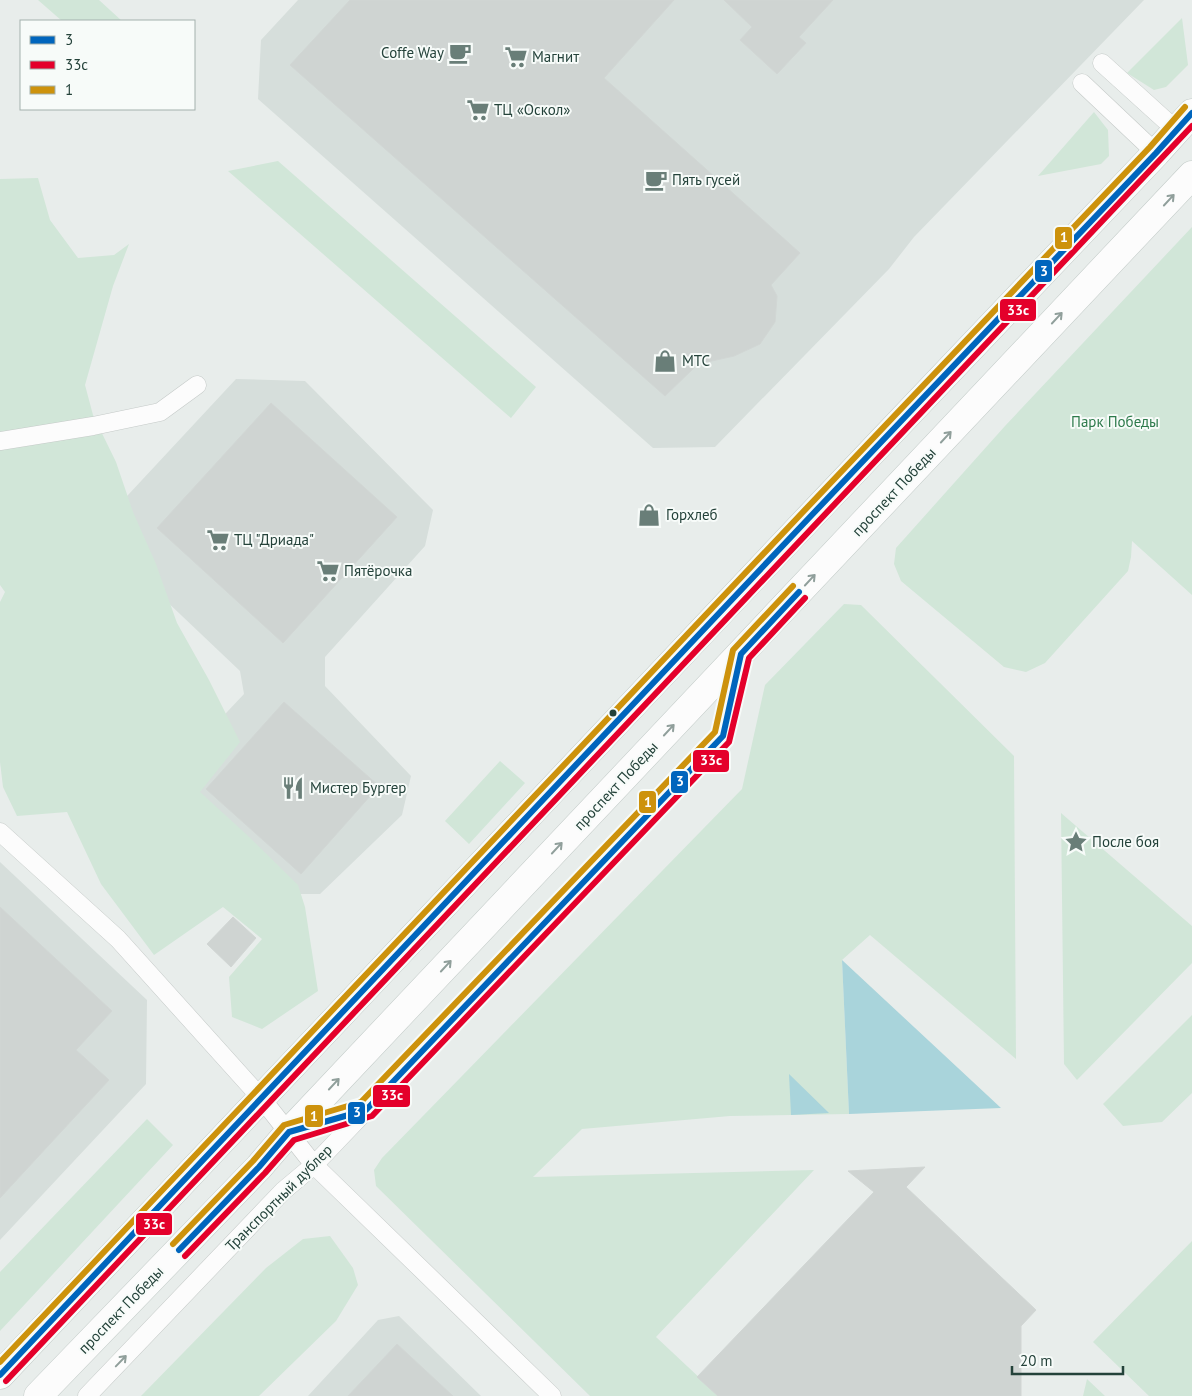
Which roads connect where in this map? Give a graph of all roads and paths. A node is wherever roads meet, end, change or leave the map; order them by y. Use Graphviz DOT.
graph roads {
  1 [pos="1102,63"];
  2 [pos="1082,83"];
  3 [pos="1184,121"];
  4 [pos="1156,153"];
  5 [pos="1192,175"];
  6 [pos="197,385"];
  7 [pos="0,441"];
  8 [pos="740,654"];
  9 [pos="0,832"];
  10 [pos="262,1099"];
  11 [pos="366,1110"];
  12 [pos="289,1132"];
  13 [pos="314,1164"];
  14 [pos="0,1375"];
  15 [pos="38,1396"];
  16 [pos="87,1396"];
  17 [pos="552,1396"];
  1 -- 3 [label="lane"];
  2 -- 4 [label="lane"];
  3 -- 4 [label="main road"];
  4 -- 10 [label="main road"];
  8 -- 5 [label="main road, проспект Победы, one-way"];
  6 -- 7 [label="lane"];
  8 -- 11 [label="lane, Транспортный дублер"];
  12 -- 8 [label="main road, проспект Победы, one-way"];
  9 -- 10 [label="lane"];
  10 -- 12 [label="lane"];
  10 -- 14 [label="main road"];
  11 -- 12 [label="lane"];
  11 -- 13 [label="lane, Транспортный дублер"];
  12 -- 13 [label="lane"];
  12 -- 15 [label="main road, проспект Победы"];
  16 -- 13 [label="lane, Транспортный дублер, one-way"];
  13 -- 17 [label="lane"];
}
